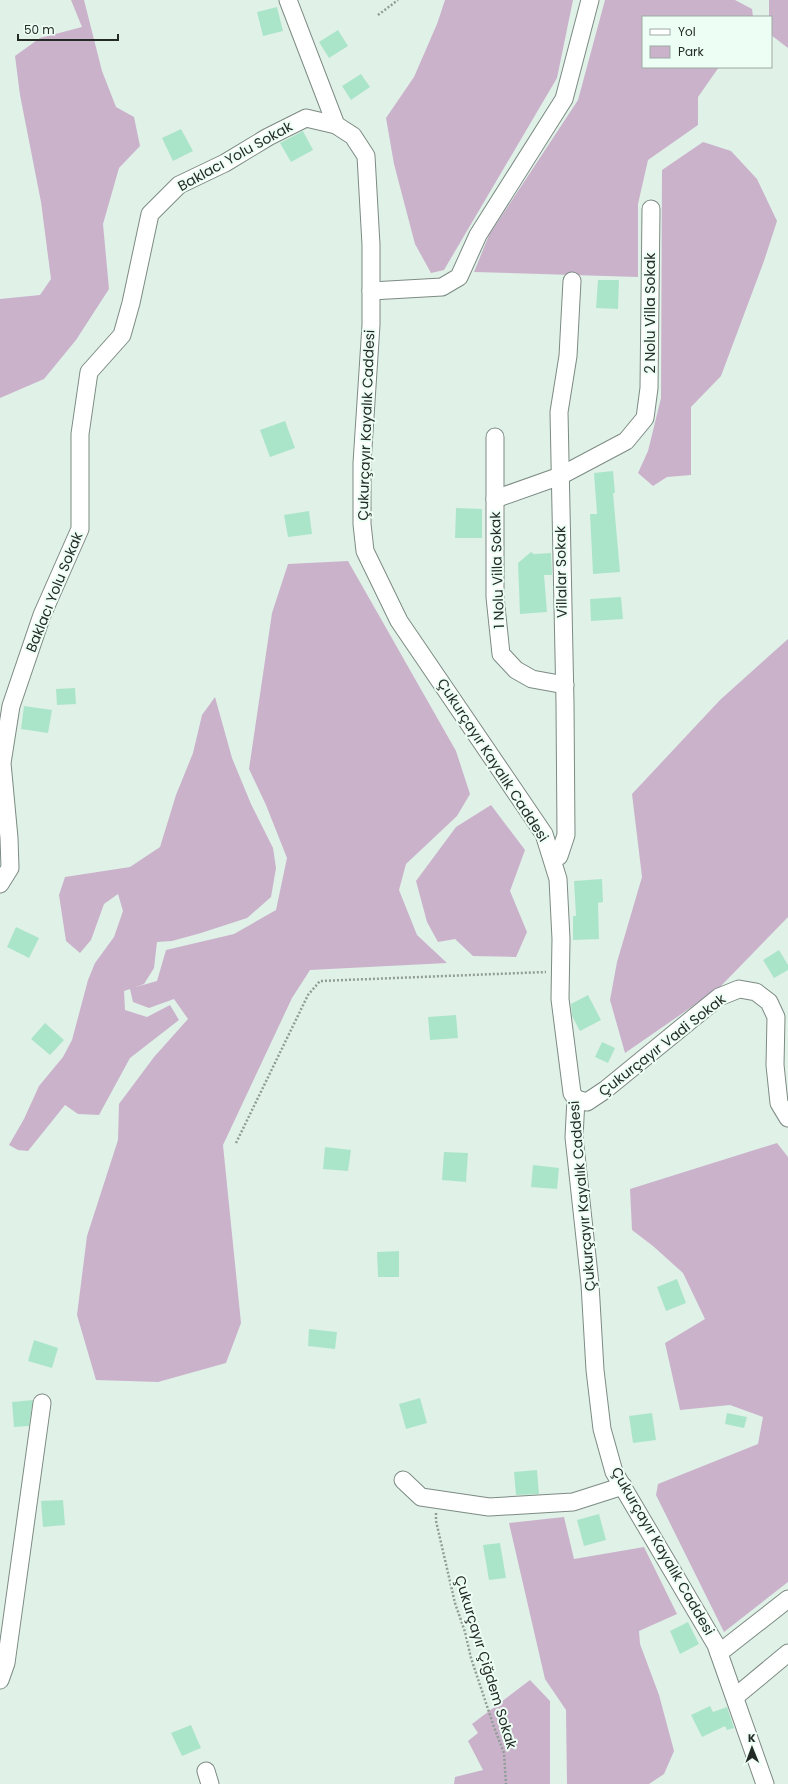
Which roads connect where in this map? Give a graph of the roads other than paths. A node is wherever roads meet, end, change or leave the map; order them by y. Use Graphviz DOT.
graph roads {
  1 [pos="288,0"];
  2 [pos="590,0"];
  3 [pos="336,125"];
  4 [pos="651,208"];
  5 [pos="572,281"];
  6 [pos="371,291"];
  7 [pos="495,437"];
  8 [pos="560,476"];
  9 [pos="495,500"];
  10 [pos="565,685"];
  11 [pos="552,856"];
  12 [pos="0,884"];
  13 [pos="576,1099"];
  14 [pos="788,1118"];
  15 [pos="42,1403"];
  16 [pos="403,1480"];
  17 [pos="623,1486"];
  18 [pos="788,1599"];
  19 [pos="719,1653"];
  20 [pos="788,1653"];
  21 [pos="0,1680"];
  22 [pos="735,1697"];
  23 [pos="765,1784"];
  1 -- 3 [label="street"];
  2 -- 6 [label="street"];
  3 -- 6 [label="street, Çukurçayır Kayalık Caddesi"];
  3 -- 12 [label="street, Baklacı Yolu Sokak"];
  4 -- 8 [label="street, 2 Nolu Villa Sokak"];
  5 -- 8 [label="street, Villalar Sokak"];
  6 -- 11 [label="street, Çukurçayır Kayalık Caddesi"];
  7 -- 9 [label="street, 1 Nolu Villa Sokak"];
  8 -- 9 [label="street"];
  8 -- 10 [label="street, Villalar Sokak"];
  9 -- 10 [label="street, 1 Nolu Villa Sokak"];
  10 -- 11 [label="street, Villalar Sokak"];
  11 -- 13 [label="street, Çukurçayır Kayalık Caddesi"];
  13 -- 14 [label="street, Çukurçayır Vadi Sokak"];
  13 -- 17 [label="street, Çukurçayır Kayalık Caddesi"];
  15 -- 21 [label="street"];
  16 -- 17 [label="street"];
  17 -- 19 [label="street, Çukurçayır Kayalık Caddesi"];
  18 -- 19 [label="street"];
  19 -- 22 [label="street, Çukurçayır Kayalık Caddesi"];
  20 -- 22 [label="street"];
  22 -- 23 [label="street, Çukurçayır Kayalık Caddesi"];
}
